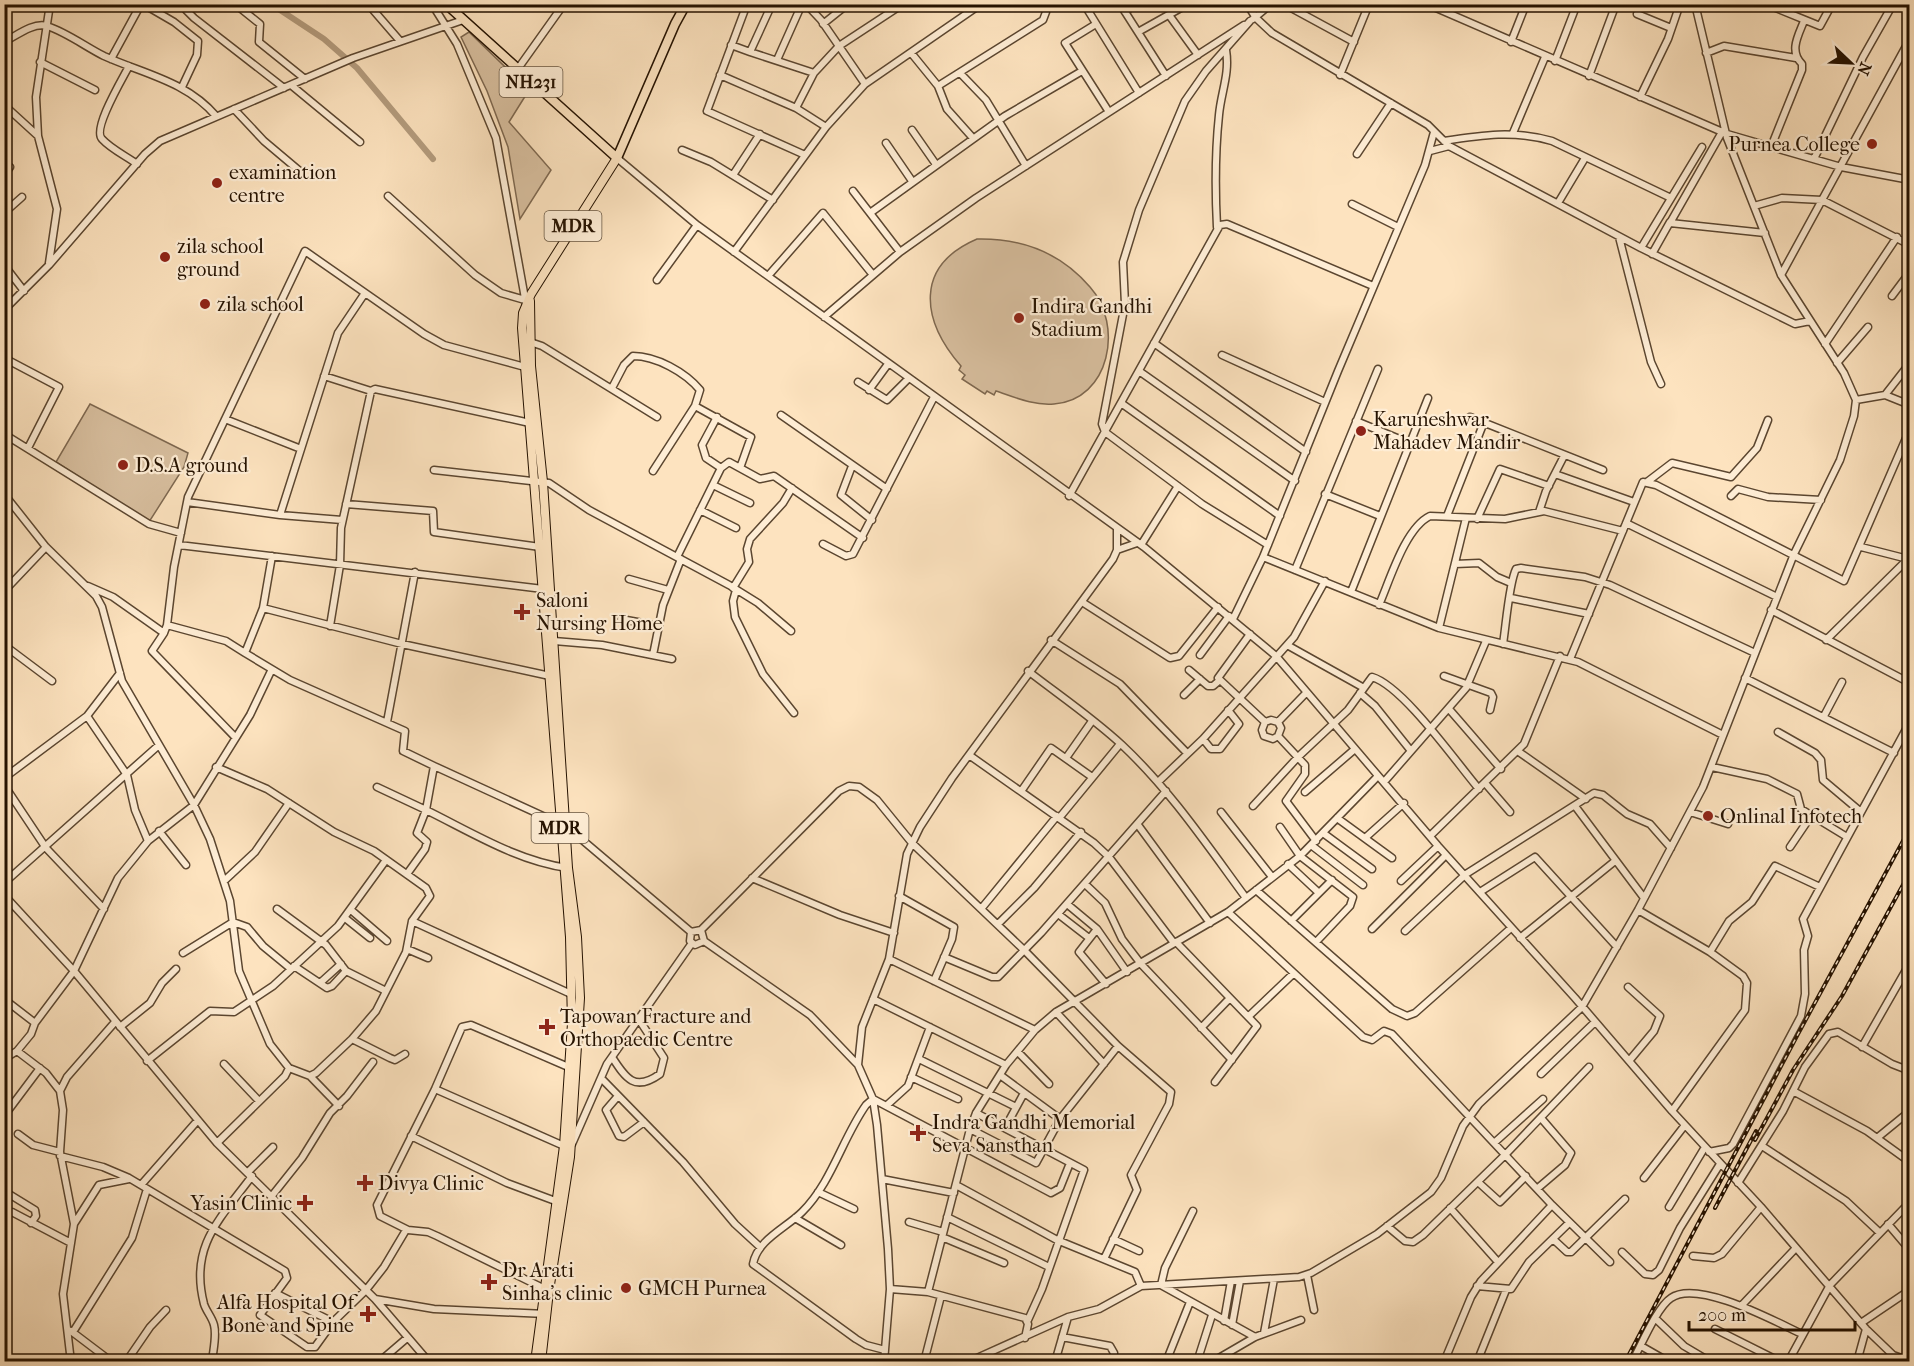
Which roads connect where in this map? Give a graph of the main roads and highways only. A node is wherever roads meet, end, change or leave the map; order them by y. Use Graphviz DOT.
graph roads {
  1 [pos="446,4"];
  2 [pos="686,4"];
  3 [pos="617,158"];
  4 [pos="527,299"];
  5 [pos="539,482"];
  6 [pos="563,825"];
  7 [pos="565,867"];
  8 [pos="573,1069"];
  9 [pos="568,1146"];
  10 [pos="546,1290"];
  11 [pos="543,1314"];
  12 [pos="535,1362"];
  13 [pos="542,1362"];
  1 -- 3 [label="highway, NH231"];
  2 -- 3 [label="highway"];
  3 -- 4 [label="main road, MDR"];
  4 -- 5 [label="main road, MDR"];
  4 -- 5 [label="main road, MDR"];
  5 -- 6 [label="main road, MDR"];
  5 -- 6 [label="main road, MDR"];
  6 -- 7 [label="main road, MDR"];
  7 -- 8 [label="main road, MDR"];
  7 -- 8 [label="main road, MDR"];
  8 -- 9 [label="main road, MDR"];
  9 -- 10 [label="main road, MDR"];
  9 -- 10 [label="main road, MDR"];
  10 -- 11 [label="main road, MDR"];
  11 -- 12 [label="main road, MDR"];
  11 -- 13 [label="main road, MDR"];
}
